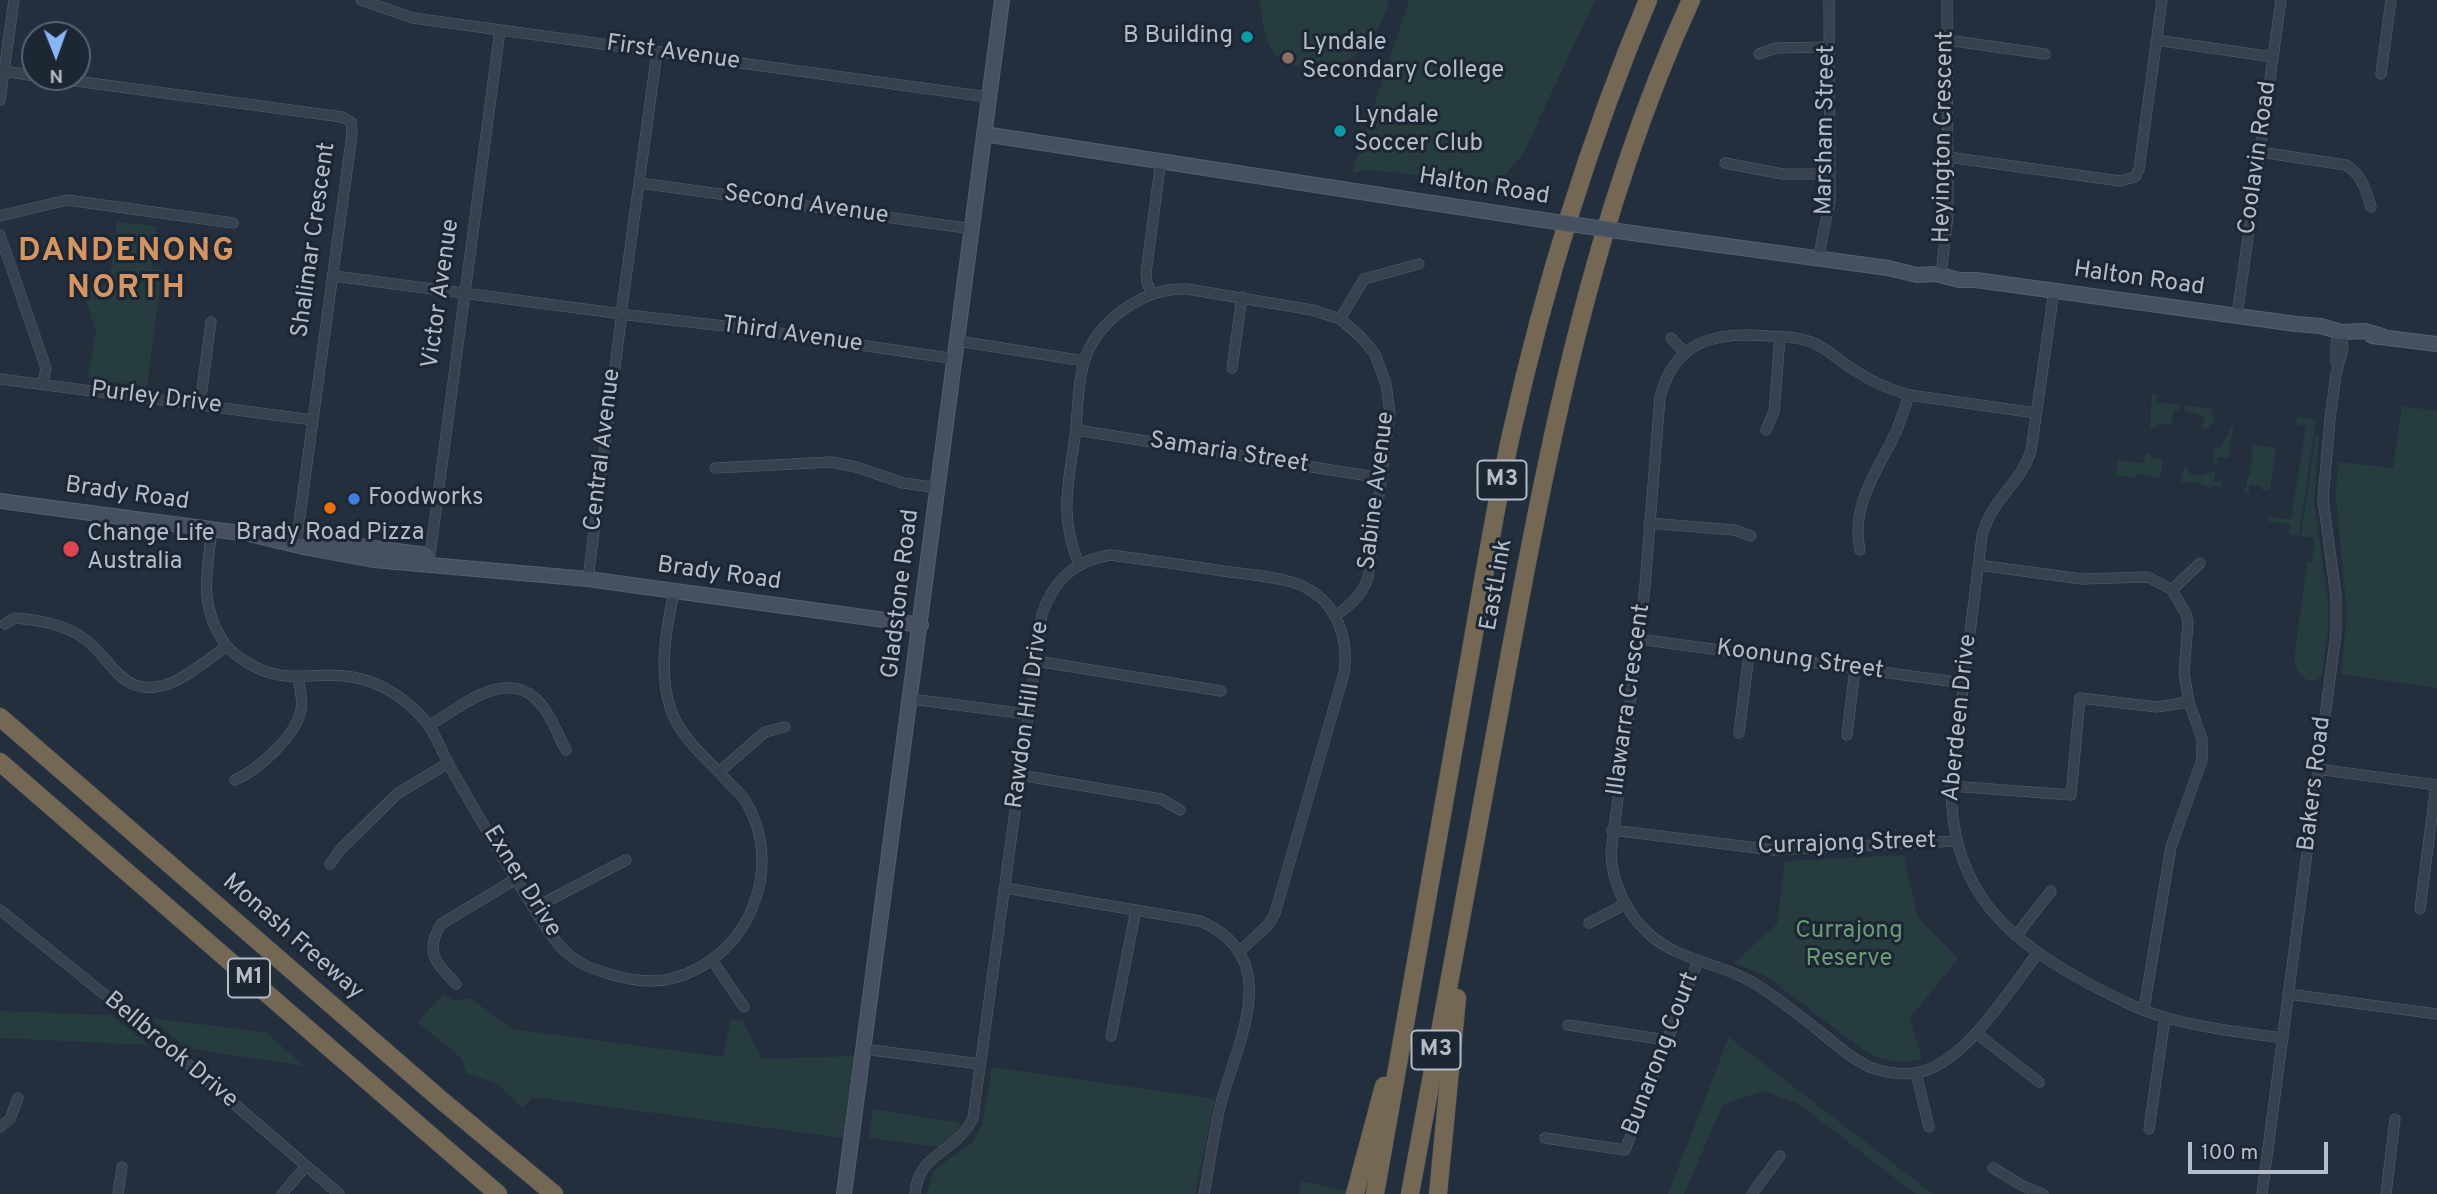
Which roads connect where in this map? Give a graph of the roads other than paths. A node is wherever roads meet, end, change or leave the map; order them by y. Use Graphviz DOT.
graph roads {
  1 [pos="14,0"];
  2 [pos="1002,0"];
  3 [pos="1647,0"];
  4 [pos="1691,0"];
  5 [pos="1829,0"];
  6 [pos="1947,0"];
  7 [pos="2162,0"];
  8 [pos="2281,0"];
  9 [pos="2391,0"];
  10 [pos="367,1"];
  11 [pos="500,30"];
  12 [pos="1947,40"];
  13 [pos="2156,40"];
  14 [pos="1829,47"];
  15 [pos="657,52"];
  16 [pos="1759,54"];
  17 [pos="2045,54"];
  18 [pos="2273,57"];
  19 [pos="4,71"];
  20 [pos="21,74"];
  21 [pos="2381,74"];
  22 [pos="91,83"];
  23 [pos="988,97"];
  24 [pos="0,100"];
  25 [pos="984,134"];
  26 [pos="2260,152"];
  27 [pos="1948,157"];
  28 [pos="1161,160"];
  29 [pos="1725,163"];
  30 [pos="1830,174"];
  31 [pos="640,183"];
  32 [pos="2371,207"];
  33 [pos="0,216"];
  34 [pos="233,223"];
  35 [pos="973,229"];
  36 [pos="0,234"];
  37 [pos="1818,259"];
  38 [pos="1419,264"];
  39 [pos="1941,271"];
  40 [pos="334,276"];
  41 [pos="2054,291"];
  42 [pos="466,293"];
  43 [pos="1152,294"];
  44 [pos="1242,297"];
  45 [pos="622,314"];
  46 [pos="2237,316"];
  47 [pos="1340,319"];
  48 [pos="211,322"];
  49 [pos="2341,336"];
  50 [pos="1780,337"];
  51 [pos="1671,338"];
  52 [pos="958,341"];
  53 [pos="2437,344"];
  54 [pos="1685,353"];
  55 [pos="956,359"];
  56 [pos="1084,361"];
  57 [pos="1232,368"];
  58 [pos="0,379"];
  59 [pos="43,383"];
  60 [pos="1909,395"];
  61 [pos="200,404"];
  62 [pos="2036,413"];
  63 [pos="313,420"];
  64 [pos="1076,430"];
  65 [pos="1766,430"];
  66 [pos="715,468"];
  67 [pos="1382,478"];
  68 [pos="939,488"];
  69 [pos="0,501"];
  70 [pos="1649,523"];
  71 [pos="212,529"];
  72 [pos="1751,536"];
  73 [pos="297,541"];
  74 [pos="1860,550"];
  75 [pos="430,559"];
  76 [pos="2200,563"];
  77 [pos="1079,564"];
  78 [pos="1978,565"];
  79 [pos="588,579"];
  80 [pos="2172,590"];
  81 [pos="674,592"];
  82 [pos="1335,616"];
  83 [pos="5,624"];
  84 [pos="921,625"];
  85 [pos="1638,639"];
  86 [pos="227,646"];
  87 [pos="1749,654"];
  88 [pos="1036,661"];
  89 [pos="1855,668"];
  90 [pos="298,678"];
  91 [pos="1963,683"];
  92 [pos="1222,691"];
  93 [pos="911,699"];
  94 [pos="2189,702"];
  95 [pos="1027,714"];
  96 [pos="0,718"];
  97 [pos="429,726"];
  98 [pos="785,727"];
  99 [pos="1740,733"];
  100 [pos="1847,735"];
  101 [pos="566,750"];
  102 [pos="0,762"];
  103 [pos="448,763"];
  104 [pos="2317,769"];
  105 [pos="719,772"];
  106 [pos="1020,775"];
  107 [pos="235,780"];
  108 [pos="2437,785"];
  109 [pos="1951,786"];
  110 [pos="1180,810"];
  111 [pos="1612,830"];
  112 [pos="1957,841"];
  113 [pos="626,860"];
  114 [pos="330,864"];
  115 [pos="516,879"];
  116 [pos="1005,888"];
  117 [pos="2051,891"];
  118 [pos="1626,904"];
  119 [pos="1464,907"];
  120 [pos="534,908"];
  121 [pos="2420,909"];
  122 [pos="0,910"];
  123 [pos="1136,910"];
  124 [pos="1589,923"];
  125 [pos="2016,936"];
  126 [pos="1239,952"];
  127 [pos="2038,953"];
  128 [pos="712,960"];
  129 [pos="1698,961"];
  130 [pos="1413,975"];
  131 [pos="456,984"];
  132 [pos="2288,994"];
  133 [pos="744,1007"];
  134 [pos="2144,1009"];
  135 [pos="2437,1014"];
  136 [pos="2165,1018"];
  137 [pos="1568,1025"];
  138 [pos="1976,1033"];
  139 [pos="1111,1036"];
  140 [pos="2283,1038"];
  141 [pos="1667,1040"];
  142 [pos="864,1049"];
  143 [pos="980,1064"];
  144 [pos="1916,1073"];
  145 [pos="2039,1082"];
  146 [pos="18,1098"];
  147 [pos="2395,1119"];
  148 [pos="0,1127"];
  149 [pos="1929,1127"];
  150 [pos="2149,1129"];
  151 [pos="1545,1138"];
  152 [pos="1780,1156"];
  153 [pos="306,1166"];
  154 [pos="122,1167"];
  155 [pos="1993,1168"];
  156 [pos="2022,1190"];
  157 [pos="118,1194"];
  158 [pos="282,1194"];
  159 [pos="339,1194"];
  160 [pos="498,1194"];
  161 [pos="554,1194"];
  162 [pos="844,1194"];
  163 [pos="915,1194"];
  164 [pos="1204,1194"];
  165 [pos="1355,1194"];
  166 [pos="1375,1194"];
  167 [pos="1410,1194"];
  168 [pos="1438,1194"];
  169 [pos="1752,1194"];
  170 [pos="2043,1194"];
  171 [pos="2262,1194"];
  172 [pos="2386,1194"];
  1 -- 19 [label="street"];
  2 -- 23 [label="main road, Gladstone Road"];
  3 -- 130 [label="highway, EastLink / M3"];
  4 -- 119 [label="highway, EastLink / M3"];
  5 -- 14 [label="street, Marsham Street"];
  6 -- 12 [label="street, Heyington Crescent"];
  7 -- 13 [label="street"];
  8 -- 18 [label="street, Coolavin Road"];
  9 -- 21 [label="street"];
  10 -- 11 [label="street, First Avenue"];
  11 -- 15 [label="street, First Avenue"];
  11 -- 42 [label="street, Victor Avenue"];
  12 -- 17 [label="street"];
  12 -- 27 [label="street, Heyington Crescent"];
  13 -- 18 [label="street"];
  13 -- 27 [label="street"];
  14 -- 16 [label="street"];
  14 -- 30 [label="street, Marsham Street"];
  15 -- 23 [label="street, First Avenue"];
  15 -- 31 [label="street, Central Avenue"];
  18 -- 26 [label="street, Coolavin Road"];
  19 -- 20 [label="street"];
  19 -- 24 [label="street"];
  22 -- 40 [label="street, Shalimar Crescent"];
  23 -- 25 [label="main road, Gladstone Road"];
  25 -- 28 [label="main road, Halton Road"];
  25 -- 35 [label="main road, Gladstone Road"];
  26 -- 32 [label="street"];
  26 -- 46 [label="street, Coolavin Road"];
  27 -- 39 [label="street, Heyington Crescent"];
  28 -- 37 [label="main road, Halton Road, bridge"];
  28 -- 43 [label="street"];
  29 -- 30 [label="street"];
  30 -- 37 [label="street, Marsham Street"];
  31 -- 35 [label="street, Second Avenue"];
  31 -- 45 [label="street, Central Avenue"];
  33 -- 34 [label="street"];
  35 -- 52 [label="main road, Gladstone Road"];
  36 -- 59 [label="street"];
  37 -- 39 [label="main road, Halton Road"];
  38 -- 47 [label="street"];
  39 -- 41 [label="main road, Halton Road"];
  40 -- 42 [label="street, Third Avenue"];
  40 -- 63 [label="street, Shalimar Crescent"];
  41 -- 46 [label="main road, Halton Road"];
  41 -- 62 [label="street, Aberdeen Drive"];
  42 -- 45 [label="street, Third Avenue"];
  42 -- 75 [label="street, Victor Avenue"];
  43 -- 44 [label="street, Sabine Avenue"];
  43 -- 56 [label="street, Sabine Avenue"];
  44 -- 47 [label="street, Sabine Avenue"];
  44 -- 57 [label="street"];
  45 -- 55 [label="street, Third Avenue"];
  45 -- 79 [label="street, Central Avenue"];
  46 -- 49 [label="main road, Halton Road"];
  47 -- 67 [label="street, Sabine Avenue"];
  48 -- 61 [label="street"];
  49 -- 53 [label="main road, Halton Road"];
  49 -- 104 [label="street, Bakers Road"];
  50 -- 54 [label="street, Illawarra Crescent"];
  50 -- 60 [label="street, Illawarra Crescent"];
  50 -- 65 [label="street"];
  51 -- 54 [label="street"];
  52 -- 55 [label="main road, Gladstone Road"];
  52 -- 56 [label="street"];
  54 -- 70 [label="street, Illawarra Crescent"];
  55 -- 68 [label="main road, Gladstone Road"];
  56 -- 64 [label="street, Sabine Avenue"];
  58 -- 59 [label="street, Purley Drive"];
  59 -- 61 [label="street, Purley Drive"];
  60 -- 62 [label="street, Illawarra Crescent"];
  60 -- 74 [label="street"];
  61 -- 63 [label="street, Purley Drive"];
  62 -- 78 [label="street, Aberdeen Drive"];
  63 -- 73 [label="street, Shalimar Crescent"];
  64 -- 67 [label="street, Samaria Street"];
  64 -- 77 [label="street, Sabine Avenue"];
  66 -- 68 [label="street"];
  67 -- 82 [label="street, Sabine Avenue"];
  68 -- 84 [label="main road, Gladstone Road"];
  69 -- 71 [label="main road, Brady Road"];
  70 -- 72 [label="street"];
  70 -- 85 [label="street, Illawarra Crescent"];
  71 -- 73 [label="main road, Brady Road"];
  71 -- 86 [label="street, Exner Drive"];
  73 -- 75 [label="main road, Brady Road"];
  75 -- 79 [label="main road, Brady Road"];
  76 -- 80 [label="street"];
  77 -- 82 [label="street, Rawdon Hill Drive"];
  77 -- 88 [label="street, Rawdon Hill Drive"];
  78 -- 80 [label="street"];
  78 -- 91 [label="street, Aberdeen Drive"];
  79 -- 81 [label="main road, Brady Road"];
  80 -- 94 [label="street"];
  81 -- 84 [label="main road, Brady Road"];
  81 -- 105 [label="street, Exner Drive"];
  82 -- 126 [label="street, Rawdon Hill Drive"];
  83 -- 86 [label="street"];
  84 -- 93 [label="main road, Gladstone Road"];
  85 -- 87 [label="street, Koonung Street"];
  85 -- 111 [label="street, Illawarra Crescent"];
  86 -- 90 [label="street, Exner Drive"];
  87 -- 89 [label="street, Koonung Street"];
  87 -- 99 [label="street"];
  88 -- 92 [label="street"];
  88 -- 95 [label="street, Rawdon Hill Drive"];
  89 -- 91 [label="street, Koonung Street"];
  89 -- 100 [label="street"];
  90 -- 97 [label="street, Exner Drive"];
  90 -- 107 [label="street"];
  91 -- 109 [label="street, Aberdeen Drive"];
  93 -- 95 [label="street"];
  93 -- 142 [label="main road, Gladstone Road"];
  94 -- 109 [label="street"];
  94 -- 134 [label="street"];
  95 -- 106 [label="street, Rawdon Hill Drive"];
  96 -- 161 [label="highway, Monash Freeway / M1"];
  97 -- 101 [label="street"];
  97 -- 103 [label="street, Exner Drive"];
  98 -- 105 [label="street"];
  102 -- 160 [label="highway, M1"];
  103 -- 114 [label="street"];
  103 -- 115 [label="street, Exner Drive"];
  104 -- 108 [label="street"];
  104 -- 132 [label="street, Bakers Road"];
  105 -- 128 [label="street, Exner Drive"];
  106 -- 110 [label="street"];
  106 -- 116 [label="street, Rawdon Hill Drive"];
  108 -- 121 [label="street"];
  109 -- 112 [label="street, Aberdeen Drive"];
  111 -- 112 [label="street, Currajong Street"];
  111 -- 118 [label="street, Illawarra Crescent"];
  112 -- 125 [label="street, Aberdeen Drive"];
  113 -- 120 [label="street"];
  115 -- 120 [label="street, Exner Drive"];
  115 -- 131 [label="street"];
  116 -- 123 [label="street"];
  116 -- 143 [label="street, Rawdon Hill Drive"];
  117 -- 125 [label="street"];
  118 -- 124 [label="street"];
  118 -- 129 [label="street, Illawarra Crescent"];
  119 -- 167 [label="highway, EastLink / M3"];
  119 -- 168 [label="highway"];
  120 -- 128 [label="street, Exner Drive"];
  122 -- 153 [label="street, Bellbrook Drive"];
  123 -- 126 [label="street"];
  123 -- 139 [label="street"];
  125 -- 127 [label="street, Aberdeen Drive"];
  126 -- 164 [label="street"];
  127 -- 134 [label="street, Aberdeen Drive"];
  127 -- 138 [label="street, Illawarra Crescent"];
  128 -- 133 [label="street"];
  129 -- 141 [label="street, Bunarong Court"];
  129 -- 144 [label="street, Illawarra Crescent"];
  130 -- 165 [label="highway"];
  130 -- 166 [label="highway, EastLink / M3"];
  132 -- 135 [label="street"];
  132 -- 140 [label="street, Bakers Road"];
  134 -- 136 [label="street, Aberdeen Drive"];
  136 -- 140 [label="street, Aberdeen Drive"];
  136 -- 150 [label="street"];
  137 -- 141 [label="street"];
  138 -- 144 [label="street, Illawarra Crescent"];
  138 -- 145 [label="street"];
  140 -- 171 [label="street, Bakers Road"];
  141 -- 151 [label="street, Bunarong Court"];
  142 -- 143 [label="street"];
  142 -- 162 [label="main road, Gladstone Road"];
  143 -- 163 [label="street, Rawdon Hill Drive"];
  144 -- 149 [label="street"];
  146 -- 148 [label="street"];
  147 -- 172 [label="street"];
  152 -- 169 [label="street"];
  153 -- 158 [label="street"];
  153 -- 159 [label="street, Bellbrook Drive"];
  154 -- 157 [label="street"];
  155 -- 156 [label="street"];
  156 -- 170 [label="street"];
}
